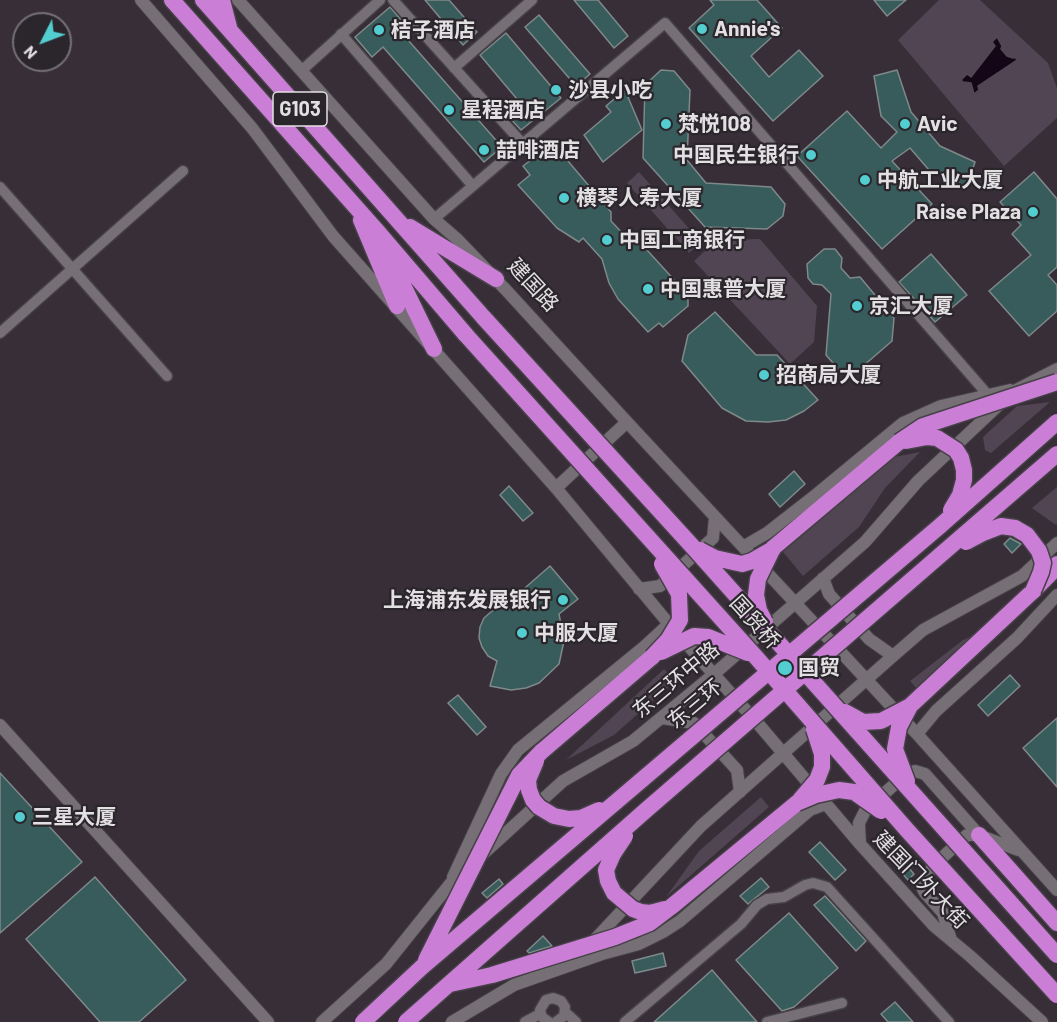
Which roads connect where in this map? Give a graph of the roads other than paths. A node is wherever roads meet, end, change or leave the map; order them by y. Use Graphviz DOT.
graph roads {
  1 [pos="141,0"];
  2 [pos="172,0"];
  3 [pos="203,0"];
  4 [pos="222,0"];
  5 [pos="238,0"];
  6 [pos="380,0"];
  7 [pos="393,0"];
  8 [pos="532,0"];
  9 [pos="230,31"];
  10 [pos="341,34"];
  11 [pos="454,68"];
  12 [pos="301,71"];
  13 [pos="524,144"];
  14 [pos="183,171"];
  15 [pos="472,185"];
  16 [pos="0,187"];
  17 [pos="357,208"];
  18 [pos="397,219"];
  19 [pos="434,219"];
  20 [pos="378,232"];
  21 [pos="73,269"];
  22 [pos="496,279"];
  23 [pos="397,306"];
  24 [pos="0,333"];
  25 [pos="434,349"];
  26 [pos="1057,369"];
  27 [pos="167,376"];
  28 [pos="1057,382"];
  29 [pos="1017,388"];
  30 [pos="988,395"];
  31 [pos="627,422"];
  32 [pos="1057,422"];
  33 [pos="899,442"];
  34 [pos="1057,454"];
  35 [pos="556,489"];
  36 [pos="715,517"];
  37 [pos="940,526"];
  38 [pos="645,534"];
  39 [pos="1057,543"];
  40 [pos="692,546"];
  41 [pos="743,547"];
  42 [pos="773,548"];
  43 [pos="936,559"];
  44 [pos="1057,564"];
  45 [pos="822,578"];
  46 [pos="639,589"];
  47 [pos="1033,591"];
  48 [pos="1057,595"];
  49 [pos="795,602"];
  50 [pos="669,624"];
  51 [pos="774,638"];
  52 [pos="755,656"];
  53 [pos="893,656"];
  54 [pos="652,657"];
  55 [pos="713,675"];
  56 [pos="866,680"];
  57 [pos="826,697"];
  58 [pos="910,706"];
  59 [pos="804,712"];
  60 [pos="662,718"];
  61 [pos="0,725"];
  62 [pos="916,734"];
  63 [pos="541,752"];
  64 [pos="783,755"];
  65 [pos="627,791"];
  66 [pos="740,792"];
  67 [pos="916,799"];
  68 [pos="797,803"];
  69 [pos="826,804"];
  70 [pos="645,811"];
  71 [pos="907,830"];
  72 [pos="979,835"];
  73 [pos="860,844"];
  74 [pos="1022,852"];
  75 [pos="450,884"];
  76 [pos="1057,890"];
  77 [pos="671,907"];
  78 [pos="1057,923"];
  79 [pos="951,940"];
  80 [pos="1057,955"];
  81 [pos="571,965"];
  82 [pos="422,967"];
  83 [pos="447,985"];
  84 [pos="1057,995"];
  85 [pos="842,1003"];
  86 [pos="565,1012"];
  87 [pos="544,1018"];
  88 [pos="268,1022"];
  89 [pos="322,1022"];
  90 [pos="363,1022"];
  91 [pos="406,1022"];
  92 [pos="452,1022"];
  93 [pos="525,1022"];
  94 [pos="556,1022"];
  95 [pos="576,1022"];
  96 [pos="625,1022"];
  97 [pos="767,1022"];
  98 [pos="949,1022"];
  99 [pos="1042,1022"];
  1 -- 23 [label="street"];
  2 -- 17 [label="highway, G103"];
  3 -- 9 [label="highway, G103"];
  4 -- 9 [label="highway"];
  5 -- 12 [label="street, 建国路"];
  6 -- 10 [label="street"];
  7 -- 11 [label="street"];
  8 -- 11 [label="street"];
  9 -- 18 [label="highway, G103"];
  10 -- 12 [label="street"];
  10 -- 15 [label="street"];
  11 -- 13 [label="street"];
  12 -- 19 [label="street, 建国路"];
  13 -- 15 [label="street"];
  13 -- 30 [label="street"];
  14 -- 21 [label="street"];
  15 -- 19 [label="street"];
  16 -- 21 [label="street"];
  17 -- 20 [label="highway, G103"];
  17 -- 23 [label="highway"];
  18 -- 22 [label="highway"];
  18 -- 40 [label="highway, 国贸桥 / G103, bridge"];
  19 -- 22 [label="street, 建国路"];
  20 -- 25 [label="highway"];
  20 -- 38 [label="highway, 国贸桥 / G103, bridge"];
  21 -- 24 [label="street"];
  21 -- 27 [label="street"];
  22 -- 31 [label="street, 建国路"];
  23 -- 25 [label="street"];
  25 -- 35 [label="street"];
  26 -- 29 [label="street, 东三环中路"];
  28 -- 33 [label="highway, bridge"];
  29 -- 30 [label="street"];
  29 -- 45 [label="street, 东三环中路"];
  30 -- 41 [label="street"];
  31 -- 35 [label="street"];
  31 -- 36 [label="street, 建国路"];
  32 -- 37 [label="highway, 东三环, bridge"];
  33 -- 37 [label="highway, bridge"];
  33 -- 42 [label="highway"];
  34 -- 43 [label="highway, bridge"];
  35 -- 46 [label="street"];
  36 -- 41 [label="street, 建国路"];
  36 -- 46 [label="street"];
  37 -- 65 [label="highway, 东三环, bridge"];
  38 -- 52 [label="highway, 国贸桥 / G103, bridge"];
  38 -- 54 [label="highway, bridge"];
  39 -- 53 [label="street"];
  40 -- 42 [label="highway, bridge"];
  40 -- 51 [label="highway, 国贸桥 / G103, bridge"];
  41 -- 49 [label="street, 建国路"];
  42 -- 51 [label="highway, bridge"];
  43 -- 47 [label="highway, bridge"];
  43 -- 70 [label="highway, bridge"];
  44 -- 47 [label="highway"];
  45 -- 49 [label="street, 东三环中路"];
  45 -- 53 [label="street"];
  46 -- 50 [label="street"];
  47 -- 58 [label="highway"];
  48 -- 62 [label="street"];
  49 -- 55 [label="street, 东三环中路"];
  49 -- 56 [label="street, 建国路"];
  50 -- 55 [label="street, 建国门外大街"];
  50 -- 75 [label="street"];
  51 -- 57 [label="highway, 国贸桥 / G103, bridge"];
  52 -- 54 [label="highway, bridge"];
  52 -- 59 [label="highway, 国贸桥 / G103, bridge"];
  53 -- 56 [label="street"];
  54 -- 63 [label="highway"];
  55 -- 60 [label="street, 东三环中路"];
  55 -- 64 [label="street, 建国门外大街"];
  56 -- 62 [label="street"];
  56 -- 64 [label="street"];
  57 -- 58 [label="highway, bridge"];
  57 -- 67 [label="highway, 国贸桥 / G103, bridge"];
  58 -- 67 [label="highway, bridge"];
  59 -- 68 [label="highway, bridge"];
  59 -- 71 [label="highway, 国贸桥 / G103, bridge"];
  60 -- 66 [label="street"];
  60 -- 75 [label="street, 东三环中路"];
  61 -- 88 [label="street"];
  62 -- 74 [label="street"];
  63 -- 65 [label="highway, bridge"];
  63 -- 82 [label="highway, bridge"];
  64 -- 66 [label="street"];
  64 -- 69 [label="street, 建国门外大街"];
  65 -- 82 [label="highway, 东三环, bridge"];
  66 -- 81 [label="street"];
  67 -- 80 [label="highway, 国贸桥 / G103, bridge"];
  68 -- 71 [label="highway, bridge"];
  68 -- 77 [label="highway"];
  69 -- 73 [label="street, 建国门外大街"];
  69 -- 81 [label="street"];
  70 -- 77 [label="highway, bridge"];
  70 -- 83 [label="highway, bridge"];
  71 -- 84 [label="highway, 国贸桥 / G103, bridge"];
  72 -- 73 [label="street"];
  72 -- 74 [label="street"];
  72 -- 78 [label="highway"];
  72 -- 79 [label="street"];
  73 -- 79 [label="street, 建国门外大街"];
  74 -- 76 [label="street"];
  75 -- 89 [label="street, 东三环中路"];
  77 -- 83 [label="highway, bridge"];
  79 -- 99 [label="street, 建国门外大街"];
  81 -- 92 [label="street"];
  82 -- 90 [label="highway, 东三环, bridge"];
  83 -- 91 [label="highway, bridge"];
  85 -- 97 [label="street"];
  86 -- 87 [label="street"];
  86 -- 94 [label="street"];
  86 -- 95 [label="street"];
  87 -- 93 [label="street"];
  96 -- 98 [label="street"];
}
